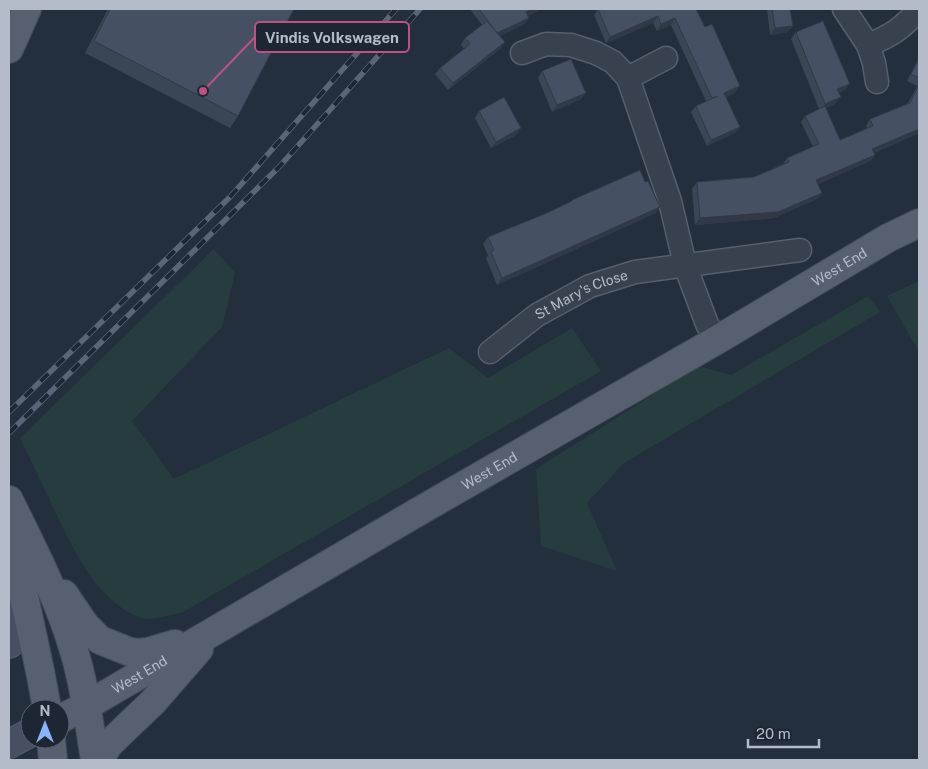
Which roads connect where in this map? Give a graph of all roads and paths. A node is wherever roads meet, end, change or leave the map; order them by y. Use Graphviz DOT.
graph roads {
  1 [pos="27,9"];
  2 [pos="844,9"];
  3 [pos="919,9"];
  4 [pos="868,46"];
  5 [pos="9,49"];
  6 [pos="522,53"];
  7 [pos="666,58"];
  8 [pos="628,78"];
  9 [pos="876,82"];
  10 [pos="919,223"];
  11 [pos="800,250"];
  12 [pos="685,265"];
  13 [pos="717,340"];
  14 [pos="490,352"];
  15 [pos="9,500"];
  16 [pos="9,527"];
  17 [pos="36,554"];
  18 [pos="9,566"];
  19 [pos="214,631"];
  20 [pos="9,644"];
  21 [pos="45,699"];
  22 [pos="86,706"];
  23 [pos="70,714"];
  24 [pos="95,760"];
  25 [pos="100,760"];
  1 -- 5 [label="main road"];
  2 -- 4 [label="street"];
  3 -- 4 [label="street"];
  4 -- 9 [label="street"];
  6 -- 8 [label="street"];
  7 -- 8 [label="street"];
  8 -- 12 [label="street"];
  10 -- 13 [label="main road, West End"];
  11 -- 12 [label="street, St Mary's Close"];
  12 -- 13 [label="street"];
  12 -- 14 [label="street, St Mary's Close"];
  13 -- 19 [label="main road, West End"];
  15 -- 17 [label="main road"];
  16 -- 21 [label="main road"];
  17 -- 19 [label="main road"];
  17 -- 22 [label="main road"];
  18 -- 20 [label="main road"];
  19 -- 22 [label="main road, West End"];
  19 -- 25 [label="main road"];
  22 -- 23 [label="main road, West End"];
  22 -- 24 [label="main road"];
}
